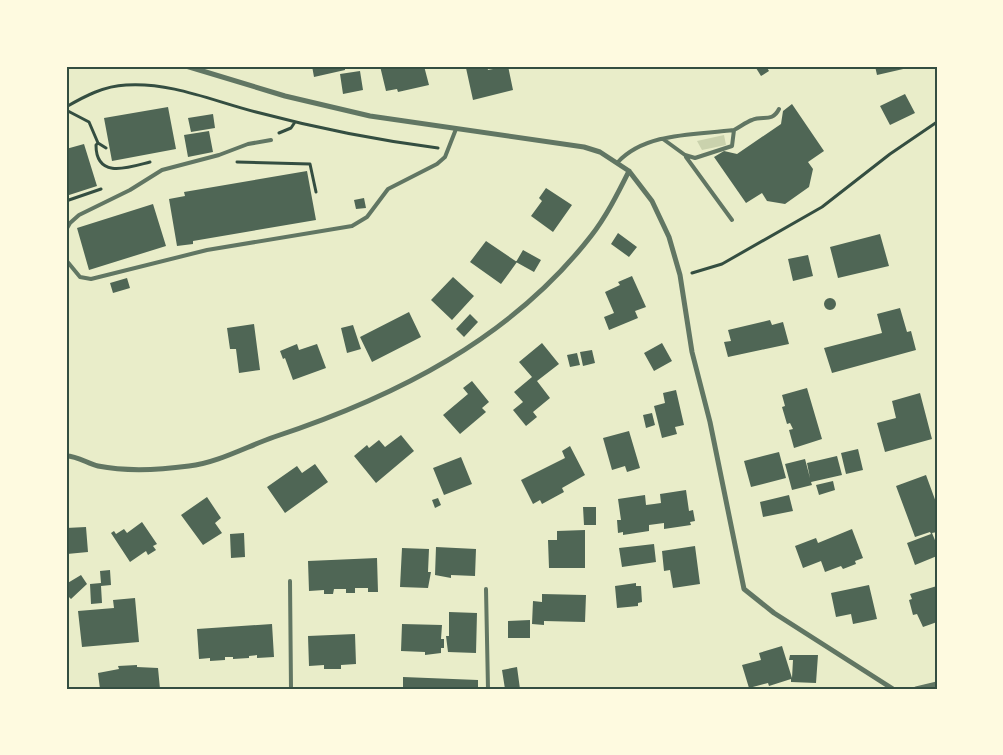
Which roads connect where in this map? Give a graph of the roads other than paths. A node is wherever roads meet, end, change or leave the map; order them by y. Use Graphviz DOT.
graph roads {
  1 [pos="186,66"];
  2 [pos="779,109"];
  3 [pos="456,129"];
  4 [pos="734,130"];
  5 [pos="663,139"];
  6 [pos="271,140"];
  7 [pos="685,155"];
  8 [pos="618,162"];
  9 [pos="629,171"];
  10 [pos="732,220"];
  11 [pos="66,230"];
  12 [pos="66,260"];
  13 [pos="66,456"];
  14 [pos="290,581"];
  15 [pos="486,589"];
  16 [pos="937,684"];
  17 [pos="291,689"];
  18 [pos="488,689"];
  19 [pos="893,689"];
  20 [pos="916,689"];
  1 -- 3 [label="street"];
  2 -- 4 [label="lane"];
  3 -- 8 [label="street"];
  3 -- 12 [label="lane"];
  4 -- 5 [label="lane"];
  4 -- 7 [label="lane"];
  5 -- 7 [label="lane"];
  5 -- 8 [label="lane"];
  6 -- 11 [label="lane"];
  7 -- 10 [label="lane"];
  8 -- 9 [label="street"];
  9 -- 13 [label="street"];
  9 -- 19 [label="street"];
  14 -- 17 [label="lane"];
  15 -- 18 [label="lane"];
  16 -- 20 [label="street"];
}
